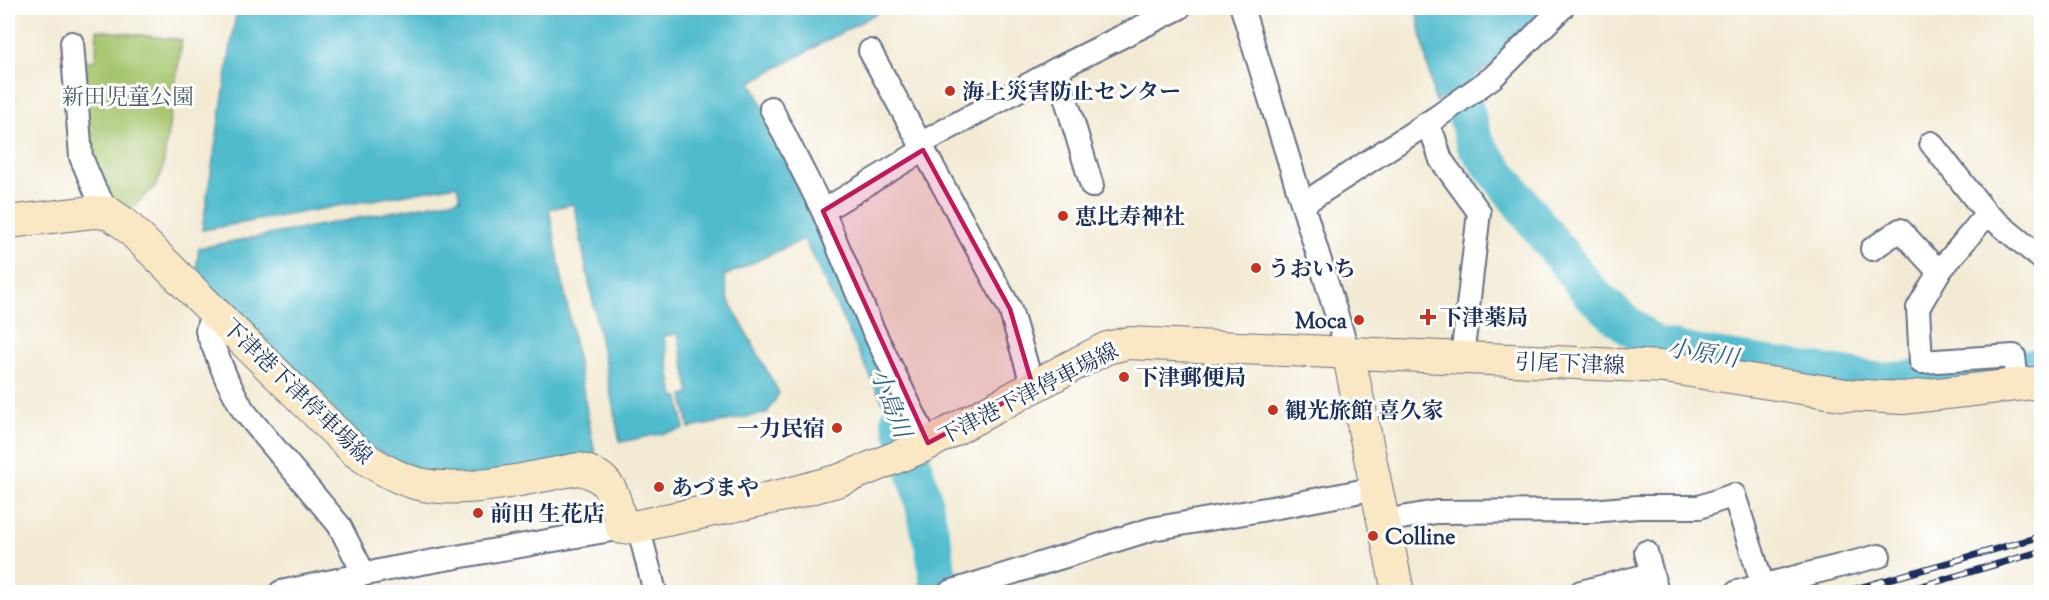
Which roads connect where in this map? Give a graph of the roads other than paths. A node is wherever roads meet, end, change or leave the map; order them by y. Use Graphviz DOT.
graph roads {
  1 [pos="1179,8"];
  2 [pos="1242,8"];
  3 [pos="1562,8"];
  4 [pos="72,43"];
  5 [pos="870,51"];
  6 [pos="1057,69"];
  7 [pos="771,108"];
  8 [pos="1431,121"];
  9 [pos="1931,143"];
  10 [pos="922,147"];
  11 [pos="1092,186"];
  12 [pos="1303,204"];
  13 [pos="823,211"];
  14 [pos="109,213"];
  15 [pos="1987,214"];
  16 [pos="8,222"];
  17 [pos="1872,249"];
  18 [pos="2042,259"];
  19 [pos="1939,272"];
  20 [pos="217,314"];
  21 [pos="1348,352"];
  22 [pos="1462,358"];
  23 [pos="2022,376"];
  24 [pos="1033,387"];
  25 [pos="919,448"];
  26 [pos="1377,488"];
  27 [pos="1384,521"];
  28 [pos="630,527"];
  29 [pos="1646,552"];
  30 [pos="1879,556"];
  31 [pos="364,574"];
  32 [pos="1654,583"];
  33 [pos="1763,586"];
  34 [pos="281,592"];
  35 [pos="655,592"];
  36 [pos="950,592"];
  37 [pos="1398,592"];
  38 [pos="1581,592"];
  39 [pos="1737,592"];
  1 -- 6 [label="street"];
  2 -- 12 [label="street"];
  3 -- 8 [label="street"];
  4 -- 14 [label="street"];
  5 -- 10 [label="street"];
  6 -- 10 [label="street"];
  6 -- 11 [label="street"];
  7 -- 13 [label="street"];
  8 -- 12 [label="street"];
  8 -- 22 [label="street"];
  9 -- 15 [label="street"];
  10 -- 13 [label="street"];
  10 -- 24 [label="street"];
  12 -- 21 [label="street"];
  13 -- 25 [label="street"];
  14 -- 16 [label="main road"];
  14 -- 20 [label="main road, 下津港下津停車場線"];
  15 -- 18 [label="street"];
  15 -- 19 [label="street"];
  17 -- 19 [label="street"];
  19 -- 23 [label="street"];
  20 -- 28 [label="main road, 下津港下津停車場線"];
  20 -- 31 [label="street"];
  21 -- 22 [label="main road, 引尾下津線"];
  21 -- 24 [label="main road, 下津港下津停車場線"];
  21 -- 26 [label="main road"];
  22 -- 23 [label="main road, 引尾下津線"];
  24 -- 25 [label="main road, 下津港下津停車場線"];
  25 -- 28 [label="main road, 下津港下津停車場線"];
  26 -- 27 [label="main road"];
  26 -- 36 [label="street"];
  27 -- 33 [label="street"];
  27 -- 37 [label="main road"];
  28 -- 31 [label="street"];
  28 -- 35 [label="street"];
  29 -- 32 [label="street"];
  30 -- 33 [label="street"];
  31 -- 34 [label="street"];
  32 -- 38 [label="street"];
  33 -- 39 [label="street"];
}
